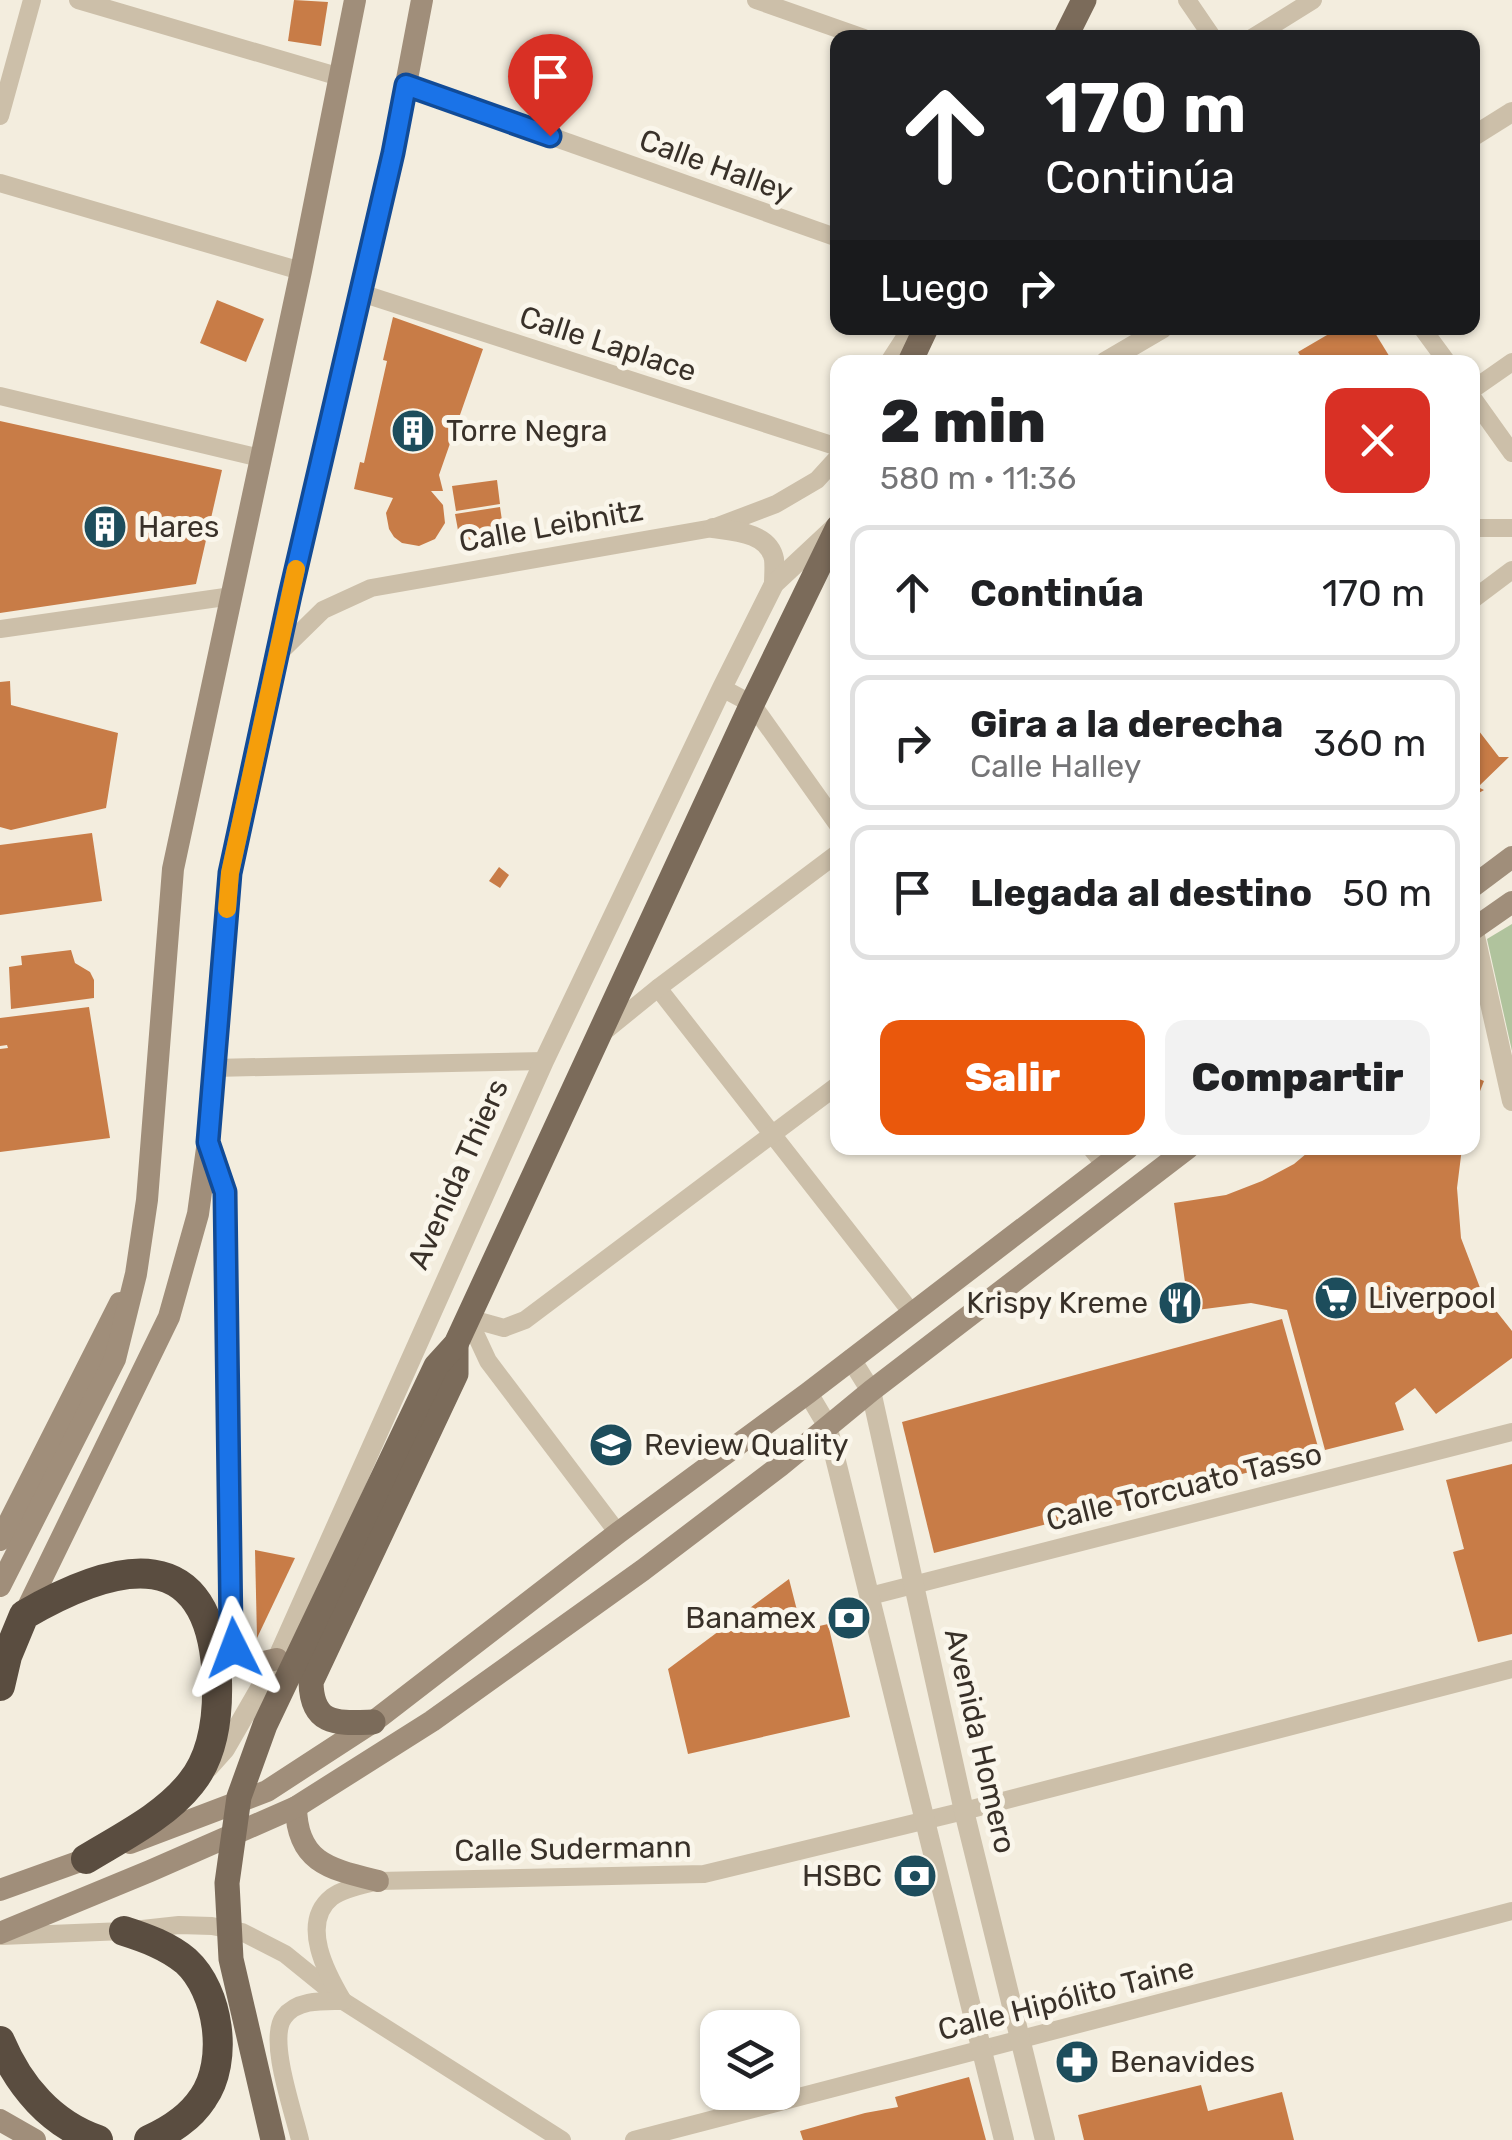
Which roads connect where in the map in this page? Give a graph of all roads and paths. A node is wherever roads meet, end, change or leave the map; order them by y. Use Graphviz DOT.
graph roads {
  1 [pos="32,0"];
  2 [pos="78,0"];
  3 [pos="355,0"];
  4 [pos="422,0"];
  5 [pos="756,0"];
  6 [pos="1084,0"];
  7 [pos="1187,0"];
  8 [pos="1313,0"];
  9 [pos="841,30"];
  10 [pos="1070,30"];
  11 [pos="1208,30"];
  12 [pos="1265,30"];
  13 [pos="340,77"];
  14 [pos="406,85"];
  15 [pos="1512,112"];
  16 [pos="0,116"];
  17 [pos="1480,132"];
  18 [pos="0,184"];
  19 [pos="830,235"];
  20 [pos="302,272"];
  21 [pos="361,293"];
  22 [pos="1151,335"];
  23 [pos="1427,335"];
  24 [pos="1117,355"];
  25 [pos="1443,355"];
  26 [pos="1512,362"];
  27 [pos="1480,388"];
  28 [pos="0,396"];
  29 [pos="1480,406"];
  30 [pos="830,444"];
  31 [pos="1512,453"];
  32 [pos="260,458"];
  33 [pos="830,467"];
  34 [pos="714,528"];
  35 [pos="1480,528"];
  36 [pos="1512,528"];
  37 [pos="830,533"];
  38 [pos="830,543"];
  39 [pos="1512,570"];
  40 [pos="774,584"];
  41 [pos="1480,594"];
  42 [pos="232,596"];
  43 [pos="0,629"];
  44 [pos="278,654"];
  45 [pos="722,688"];
  46 [pos="752,704"];
  47 [pos="830,814"];
  48 [pos="1512,857"];
  49 [pos="830,859"];
  50 [pos="1480,881"];
  51 [pos="1512,902"];
  52 [pos="1480,923"];
  53 [pos="1480,958"];
  54 [pos="658,988"];
  55 [pos="597,1037"];
  56 [pos="544,1061"];
  57 [pos="213,1068"];
  58 [pos="830,1090"];
  59 [pos="1512,1101"];
  60 [pos="774,1134"];
  61 [pos="208,1142"];
  62 [pos="1179,1155"];
  63 [pos="1098,1156"];
  64 [pos="136,1274"];
  65 [pos="912,1313"];
  66 [pos="468,1318"];
  67 [pos="456,1344"];
  68 [pos="851,1359"];
  69 [pos="808,1392"];
  70 [pos="870,1392"];
  71 [pos="827,1426"];
  72 [pos="1512,1432"];
  73 [pos="618,1533"];
  74 [pos="0,1540"];
  75 [pos="915,1584"];
  76 [pos="0,1586"];
  77 [pos="870,1596"];
  78 [pos="24,1614"];
  79 [pos="276,1659"];
  80 [pos="1512,1669"];
  81 [pos="4,1671"];
  82 [pos="373,1722"];
  83 [pos="192,1783"];
  84 [pos="296,1806"];
  85 [pos="964,1811"];
  86 [pos="925,1820"];
  87 [pos="86,1859"];
  88 [pos="378,1881"];
  89 [pos="0,1890"];
  90 [pos="1512,1911"];
  91 [pos="124,1931"];
  92 [pos="0,1935"];
  93 [pos="343,2000"];
  94 [pos="1020,2041"];
  95 [pos="0,2042"];
  96 [pos="982,2049"];
  97 [pos="0,2120"];
  98 [pos="93,2139"];
  99 [pos="35,2140"];
  100 [pos="149,2140"];
  101 [pos="270,2140"];
  102 [pos="300,2140"];
  103 [pos="562,2140"];
  104 [pos="634,2140"];
  105 [pos="1004,2140"];
  106 [pos="1045,2140"];
  1 -- 16 [label="street"];
  2 -- 13 [label="street"];
  3 -- 13 [label="main road"];
  4 -- 14 [label="main road"];
  5 -- 9 [label="street"];
  6 -- 10 [label="main road"];
  7 -- 11 [label="street"];
  8 -- 12 [label="street"];
  13 -- 20 [label="main road"];
  14 -- 19 [label="street, Calle Halley"];
  14 -- 21 [label="main road"];
  15 -- 17 [label="street"];
  18 -- 20 [label="street"];
  20 -- 32 [label="main road"];
  21 -- 30 [label="street, Calle Laplace"];
  21 -- 44 [label="main road"];
  22 -- 24 [label="street"];
  23 -- 25 [label="street"];
  26 -- 27 [label="street"];
  28 -- 32 [label="street"];
  29 -- 31 [label="street"];
  32 -- 42 [label="main road"];
  33 -- 34 [label="street, Calle Leibnitz"];
  34 -- 40 [label="street"];
  34 -- 44 [label="street, Calle Leibnitz"];
  35 -- 36 [label="street"];
  37 -- 40 [label="street"];
  38 -- 46 [label="main road"];
  39 -- 41 [label="street"];
  40 -- 45 [label="street, Avenida Thiers"];
  42 -- 43 [label="street"];
  42 -- 64 [label="main road"];
  44 -- 57 [label="main road"];
  45 -- 46 [label="street"];
  45 -- 56 [label="street, Avenida Thiers"];
  46 -- 47 [label="street"];
  46 -- 55 [label="main road"];
  48 -- 50 [label="main road"];
  49 -- 54 [label="street"];
  51 -- 52 [label="main road"];
  53 -- 59 [label="street"];
  54 -- 55 [label="street"];
  54 -- 60 [label="street"];
  55 -- 66 [label="main road"];
  56 -- 57 [label="street"];
  56 -- 79 [label="street, Avenida Thiers"];
  57 -- 61 [label="main road"];
  58 -- 60 [label="street"];
  60 -- 65 [label="street"];
  60 -- 66 [label="street"];
  61 -- 78 [label="main road"];
  61 -- 79 [label="main road"];
  62 -- 70 [label="main road"];
  63 -- 65 [label="main road"];
  64 -- 74 [label="main road"];
  64 -- 76 [label="main road"];
  65 -- 68 [label="main road"];
  66 -- 67 [label="main road"];
  66 -- 73 [label="street"];
  67 -- 82 [label="main road"];
  67 -- 101 [label="main road"];
  68 -- 69 [label="main road"];
  68 -- 70 [label="street, Avenida Homero"];
  69 -- 71 [label="street"];
  69 -- 73 [label="main road"];
  70 -- 71 [label="main road"];
  70 -- 75 [label="street, Avenida Homero"];
  71 -- 77 [label="street"];
  71 -- 84 [label="main road"];
  72 -- 75 [label="street, Calle Torcuato Tasso"];
  73 -- 82 [label="main road"];
  75 -- 77 [label="street, Calle Torcuato Tasso"];
  75 -- 85 [label="street, Avenida Homero"];
  77 -- 86 [label="street"];
  78 -- 81 [label="highway"];
  78 -- 83 [label="highway"];
  79 -- 83 [label="street, Avenida Thiers"];
  80 -- 85 [label="street"];
  82 -- 87 [label="main road"];
  83 -- 87 [label="highway"];
  84 -- 88 [label="main road"];
  84 -- 92 [label="main road"];
  85 -- 86 [label="street, Calle Sudermann"];
  85 -- 94 [label="street, Avenida Homero"];
  86 -- 88 [label="street, Calle Sudermann"];
  86 -- 96 [label="street"];
  87 -- 89 [label="main road"];
  88 -- 93 [label="street, Calle Sudermann"];
  90 -- 94 [label="street, Calle Hipólito Taine"];
  91 -- 92 [label="street"];
  91 -- 93 [label="street"];
  91 -- 100 [label="highway"];
  93 -- 102 [label="street"];
  93 -- 103 [label="street"];
  94 -- 96 [label="street, Calle Hipólito Taine"];
  94 -- 106 [label="street, Avenida Homero"];
  95 -- 98 [label="highway"];
  96 -- 104 [label="street, Calle Hipólito Taine"];
  96 -- 105 [label="street"];
  97 -- 99 [label="main road"];
}
